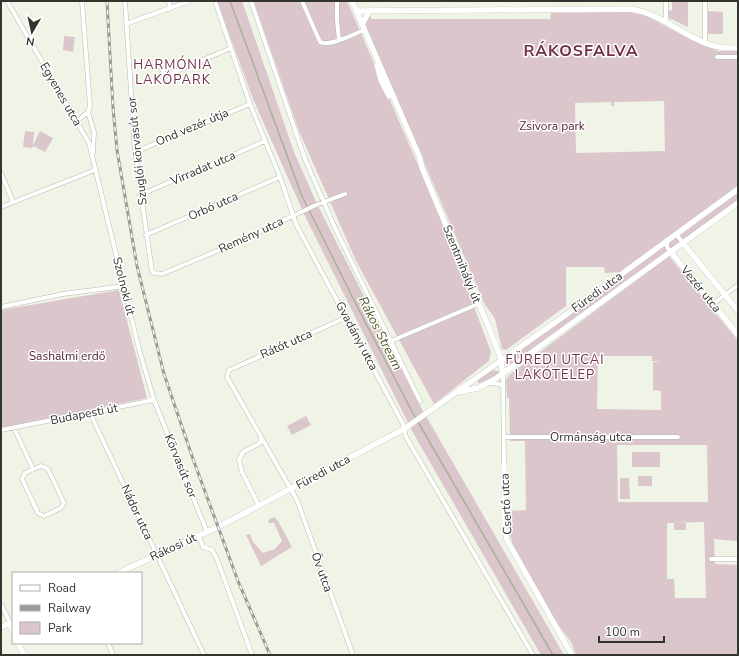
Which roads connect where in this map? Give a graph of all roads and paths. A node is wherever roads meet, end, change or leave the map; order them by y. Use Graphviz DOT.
graph roads {
  1 [pos="7,1"];
  2 [pos="82,1"];
  3 [pos="125,1"];
  4 [pos="169,1"];
  5 [pos="189,1"];
  6 [pos="215,1"];
  7 [pos="251,1"];
  8 [pos="302,1"];
  9 [pos="338,1"];
  10 [pos="352,1"];
  11 [pos="666,1"];
  12 [pos="705,1"];
  13 [pos="170,9"];
  14 [pos="370,10"];
  15 [pos="356,11"];
  16 [pos="666,23"];
  17 [pos="126,24"];
  18 [pos="363,27"];
  19 [pos="339,40"];
  20 [pos="705,44"];
  21 [pos="231,48"];
  22 [pos="738,48"];
  23 [pos="717,57"];
  24 [pos="738,57"];
  25 [pos="162,69"];
  26 [pos="250,104"];
  27 [pos="88,112"];
  28 [pos="77,121"];
  29 [pos="265,141"];
  30 [pos="135,152"];
  31 [pos="93,156"];
  32 [pos="95,170"];
  33 [pos="1,173"];
  34 [pos="280,177"];
  35 [pos="738,189"];
  36 [pos="345,194"];
  37 [pos="140,195"];
  38 [pos="13,202"];
  39 [pos="324,202"];
  40 [pos="738,203"];
  41 [pos="1,207"];
  42 [pos="293,215"];
  43 [pos="676,234"];
  44 [pos="146,235"];
  45 [pos="667,241"];
  46 [pos="683,243"];
  47 [pos="671,252"];
  48 [pos="156,274"];
  49 [pos="124,286"];
  50 [pos="738,286"];
  51 [pos="725,295"];
  52 [pos="478,304"];
  53 [pos="713,304"];
  54 [pos="1,307"];
  55 [pos="738,311"];
  56 [pos="347,317"];
  57 [pos="738,335"];
  58 [pos="392,341"];
  59 [pos="501,361"];
  60 [pos="503,374"];
  61 [pos="490,383"];
  62 [pos="504,387"];
  63 [pos="454,394"];
  64 [pos="154,400"];
  65 [pos="420,400"];
  66 [pos="90,413"];
  67 [pos="14,428"];
  68 [pos="404,429"];
  69 [pos="1,430"];
  70 [pos="261,437"];
  71 [pos="678,437"];
  72 [pos="504,438"];
  73 [pos="504,464"];
  74 [pos="33,469"];
  75 [pos="291,489"];
  76 [pos="259,506"];
  77 [pos="207,532"];
  78 [pos="199,536"];
  79 [pos="157,555"];
  80 [pos="711,559"];
  81 [pos="738,559"];
  82 [pos="120,572"];
  83 [pos="1,604"];
  84 [pos="11,623"];
  85 [pos="1,628"];
  86 [pos="18,644"];
  87 [pos="108,644"];
  88 [pos="24,655"];
  89 [pos="113,655"];
  90 [pos="204,655"];
  91 [pos="252,655"];
  92 [pos="353,655"];
  93 [pos="533,655"];
  94 [pos="572,655"];
  1 -- 28 [label="street, Egyenes utca"];
  2 -- 27 [label="street"];
  3 -- 17 [label="street, Szuglói körvasút sor"];
  4 -- 13 [label="street"];
  5 -- 13 [label="street"];
  6 -- 21 [label="street, Gvadányi utca"];
  7 -- 39 [label="street"];
  8 -- 19 [label="street"];
  9 -- 19 [label="street"];
  10 -- 15 [label="street, Szentmihályi út"];
  11 -- 16 [label="street"];
  12 -- 20 [label="street"];
  13 -- 17 [label="street"];
  14 -- 15 [label="street"];
  14 -- 16 [label="street"];
  14 -- 18 [label="street"];
  15 -- 18 [label="street, Szentmihályi út"];
  16 -- 20 [label="street"];
  17 -- 30 [label="street, Szuglói körvasút sor"];
  18 -- 19 [label="street"];
  18 -- 52 [label="street, Szentmihályi út"];
  20 -- 22 [label="street"];
  21 -- 25 [label="street"];
  21 -- 26 [label="street, Gvadányi utca"];
  23 -- 24 [label="street"];
  26 -- 29 [label="street, Gvadányi utca"];
  26 -- 30 [label="street, Ond vezér útja"];
  27 -- 28 [label="street"];
  27 -- 31 [label="street"];
  28 -- 31 [label="street, Egyenes utca"];
  29 -- 34 [label="street, Gvadányi utca"];
  29 -- 37 [label="street, Virradat utca"];
  30 -- 37 [label="street, Szuglói körvasút sor"];
  31 -- 32 [label="street, Egyenes utca"];
  32 -- 38 [label="street"];
  32 -- 49 [label="street, Szolnoki út"];
  33 -- 38 [label="street"];
  34 -- 42 [label="street, Gvadányi utca"];
  34 -- 44 [label="street, Orbó utca"];
  35 -- 43 [label="street, Füredi utca"];
  36 -- 39 [label="street, Remény utca"];
  37 -- 44 [label="street, Szuglói körvasút sor"];
  38 -- 41 [label="street"];
  39 -- 42 [label="street, Remény utca"];
  39 -- 58 [label="street"];
  40 -- 46 [label="street, Füredi utca"];
  42 -- 48 [label="street, Remény utca"];
  42 -- 56 [label="street, Gvadányi utca"];
  43 -- 45 [label="street, Füredi utca"];
  43 -- 46 [label="street, Vezér utca"];
  44 -- 48 [label="street, Szuglói körvasút sor"];
  45 -- 47 [label="street, Vezér utca"];
  45 -- 59 [label="street, Füredi utca"];
  46 -- 47 [label="street, Füredi utca"];
  46 -- 51 [label="street, Vezér utca"];
  47 -- 53 [label="street, Vezér utca"];
  47 -- 60 [label="street, Füredi utca"];
  49 -- 54 [label="street"];
  49 -- 64 [label="street, Szolnoki út"];
  50 -- 51 [label="street"];
  51 -- 53 [label="street"];
  51 -- 55 [label="street, Vezér utca"];
  52 -- 58 [label="street"];
  52 -- 59 [label="street, Szentmihályi út"];
  53 -- 57 [label="street, Vezér utca"];
  56 -- 68 [label="street, Gvadányi utca"];
  56 -- 70 [label="street, Rátót utca"];
  58 -- 65 [label="street"];
  59 -- 60 [label="street, Csertő utca"];
  59 -- 63 [label="street, Füredi utca"];
  60 -- 61 [label="street, Füredi utca"];
  60 -- 62 [label="street, Csertő utca"];
  61 -- 62 [label="street"];
  61 -- 63 [label="street, Füredi utca"];
  62 -- 72 [label="street, Csertő utca"];
  63 -- 68 [label="street, Füredi utca"];
  64 -- 66 [label="street, Budapesti út"];
  64 -- 77 [label="street, Körvasút sor"];
  66 -- 67 [label="street, Budapesti út"];
  66 -- 79 [label="street, Nádor utca"];
  67 -- 69 [label="street, Budapesti út"];
  67 -- 74 [label="street"];
  68 -- 75 [label="street, Füredi utca"];
  68 -- 93 [label="street, Gvadányi utca"];
  70 -- 75 [label="street"];
  70 -- 76 [label="street"];
  71 -- 72 [label="street, Ormánság utca"];
  72 -- 73 [label="street, Csertő utca"];
  73 -- 94 [label="street, Csertő utca"];
  74 -- 74 [label="street"];
  75 -- 76 [label="street, Füredi utca"];
  75 -- 92 [label="street, Öv utca"];
  76 -- 77 [label="street, Füredi utca"];
  77 -- 78 [label="street, Rákosi út"];
  78 -- 79 [label="street, Rákosi út"];
  78 -- 91 [label="street"];
  79 -- 82 [label="street, Rákosi út"];
  79 -- 90 [label="street, Nádor utca"];
  80 -- 81 [label="street"];
  83 -- 84 [label="street"];
  84 -- 85 [label="street"];
  86 -- 88 [label="street"];
  87 -- 89 [label="street"];
}
